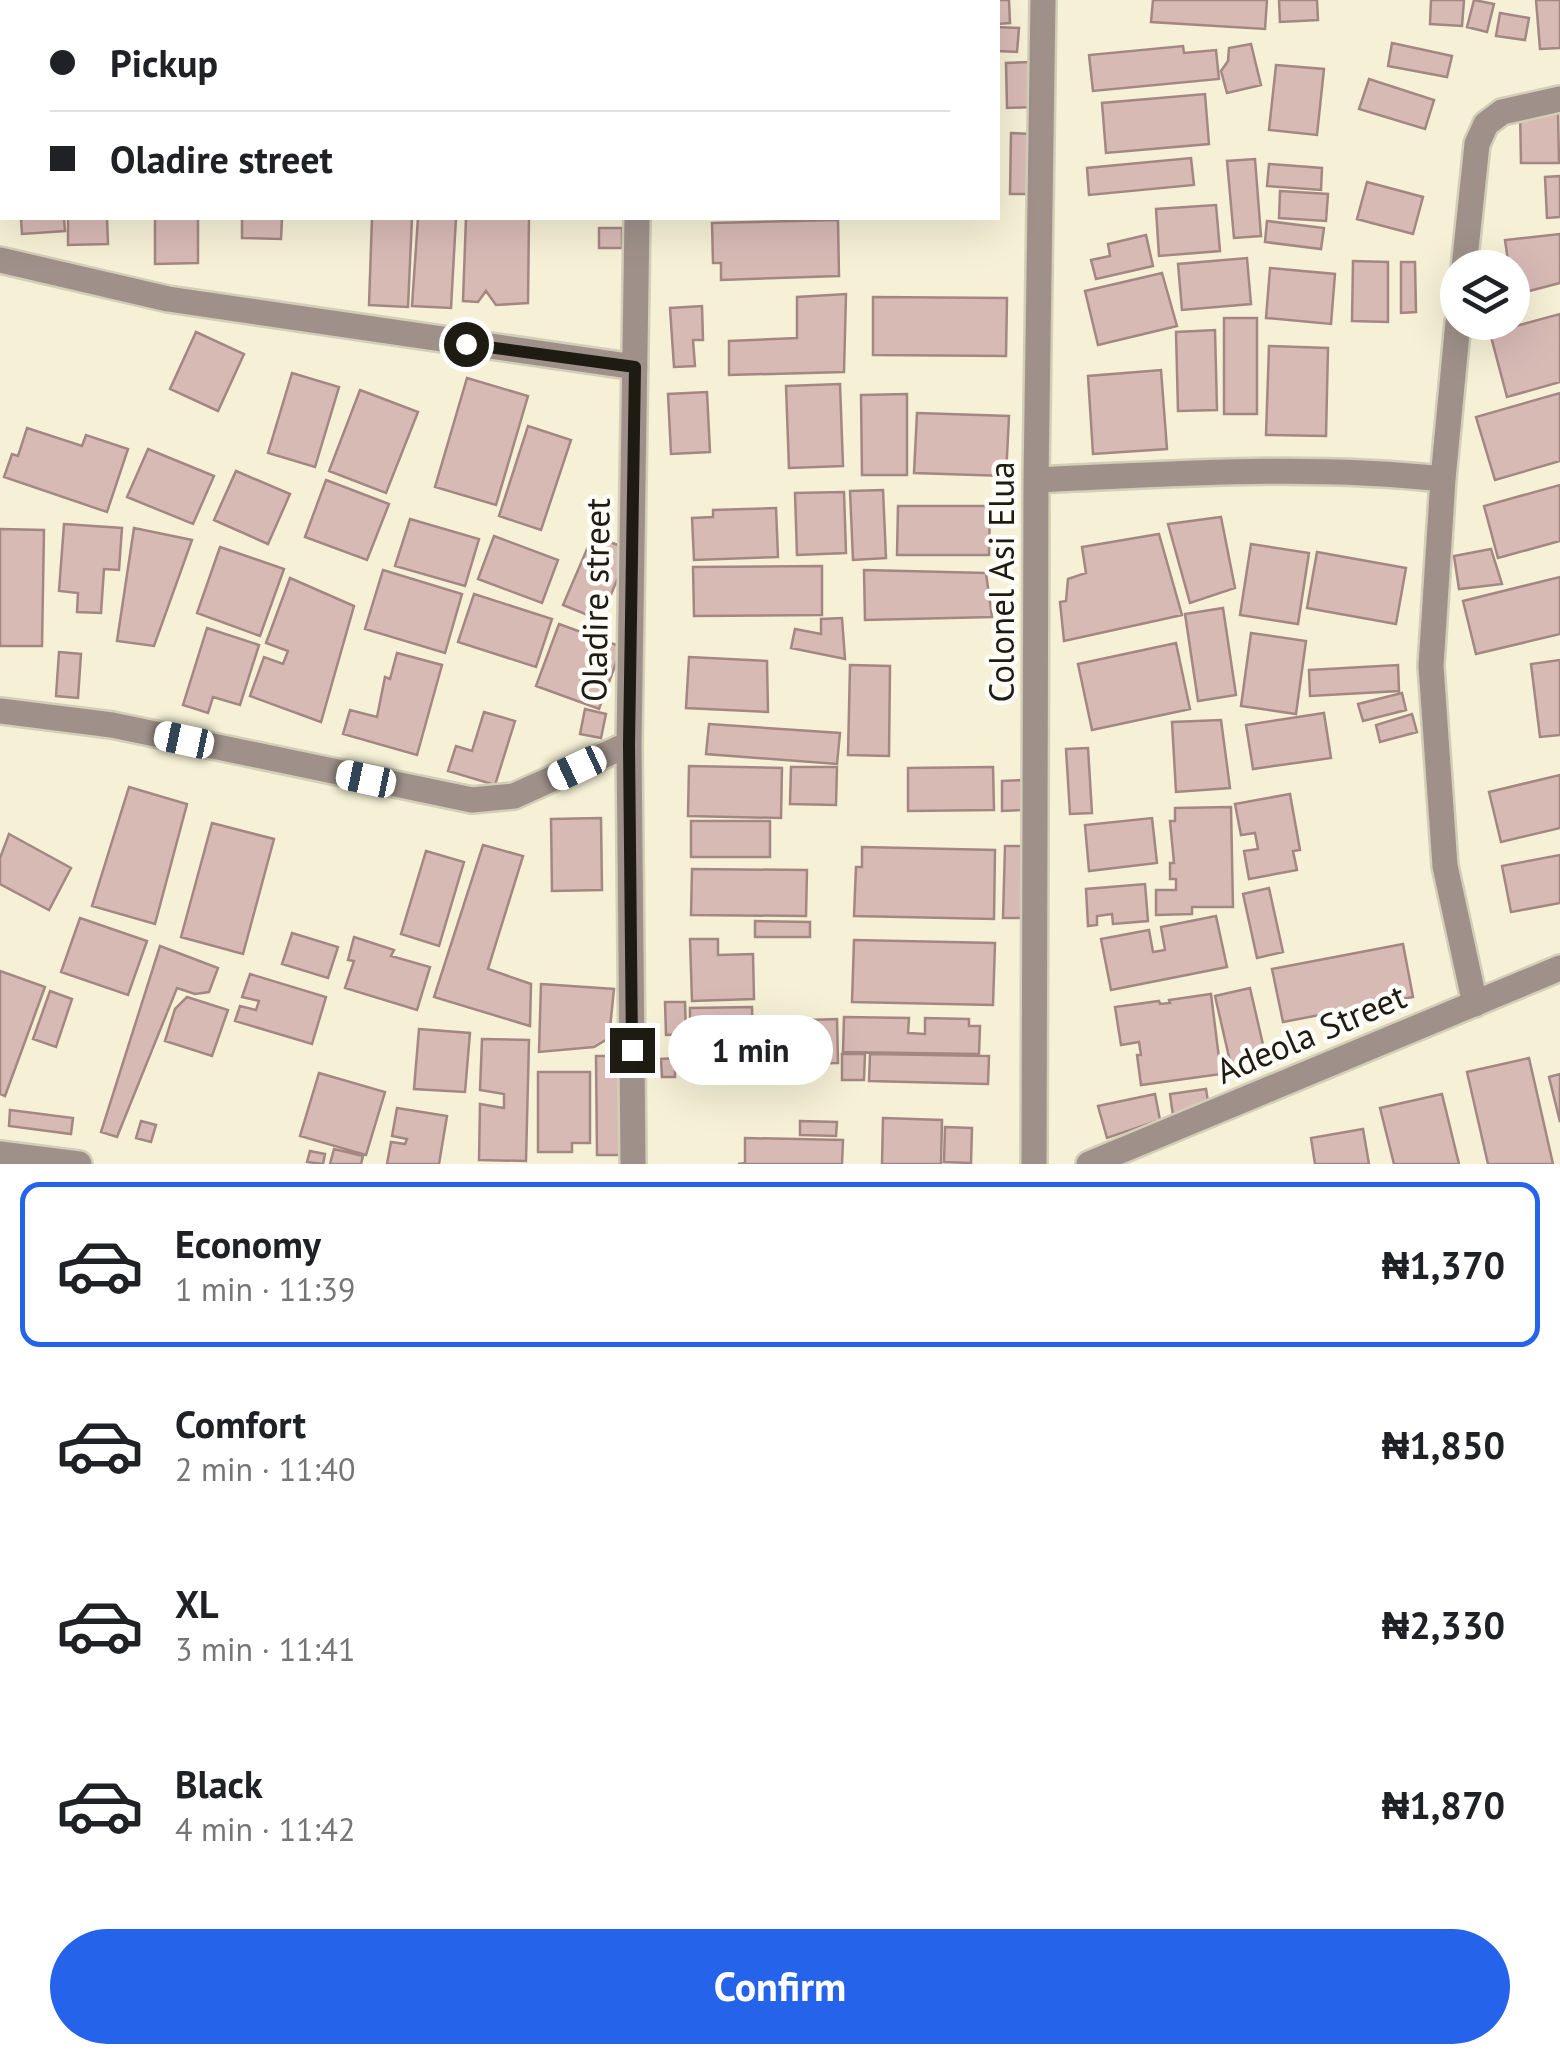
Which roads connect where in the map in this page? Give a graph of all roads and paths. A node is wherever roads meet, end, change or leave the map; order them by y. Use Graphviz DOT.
graph roads {
  1 [pos="1043,0"];
  2 [pos="1560,99"];
  3 [pos="637,220"];
  4 [pos="1466,250"];
  5 [pos="0,260"];
  6 [pos="1456,340"];
  7 [pos="635,367"];
  8 [pos="1442,479"];
  9 [pos="1036,480"];
  10 [pos="0,711"];
  11 [pos="629,744"];
  12 [pos="1560,968"];
  13 [pos="1476,1004"];
  14 [pos="0,1154"];
  15 [pos="80,1164"];
  16 [pos="633,1164"];
  17 [pos="1034,1164"];
  18 [pos="1089,1164"];
  1 -- 9 [label="street, Colonel Asi Elua"];
  2 -- 4 [label="street"];
  3 -- 7 [label="street, Oladire street"];
  5 -- 7 [label="street"];
  6 -- 8 [label="street"];
  7 -- 11 [label="street, Oladire street"];
  8 -- 9 [label="street"];
  8 -- 13 [label="street"];
  9 -- 17 [label="street, Colonel Asi Elua"];
  10 -- 11 [label="street"];
  11 -- 16 [label="street, Oladire street"];
  12 -- 13 [label="street, Adeola Street"];
  13 -- 18 [label="street, Adeola Street"];
  14 -- 15 [label="street"];
}
